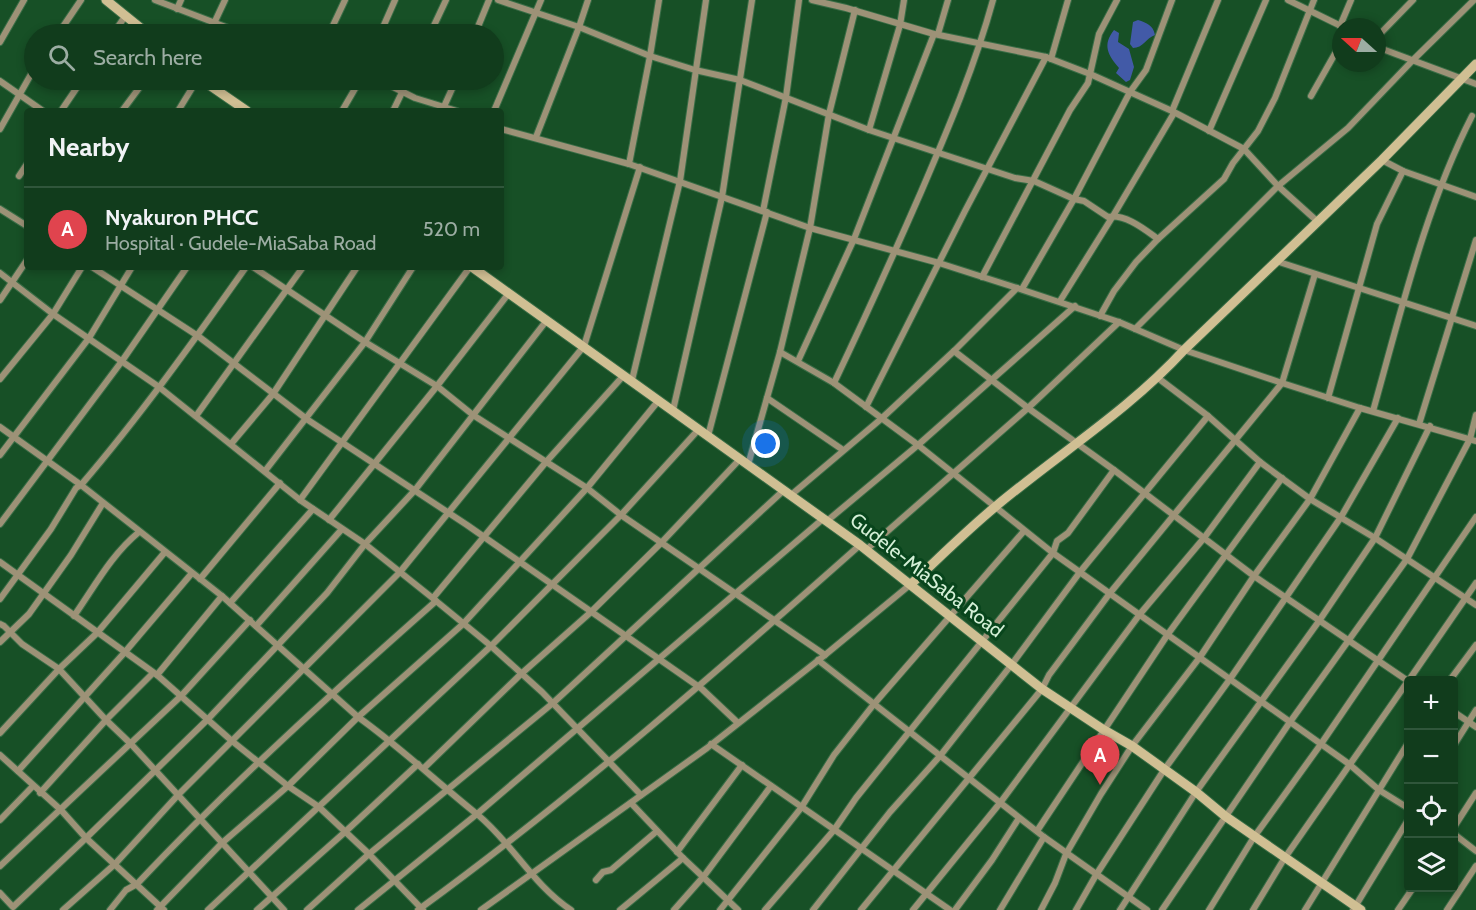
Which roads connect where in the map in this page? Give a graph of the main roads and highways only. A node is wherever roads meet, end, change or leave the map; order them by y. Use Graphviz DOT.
graph roads {
  1 [pos="106,0"];
  2 [pos="136,24"];
  3 [pos="1476,64"];
  4 [pos="215,90"];
  5 [pos="240,108"];
  6 [pos="475,270"];
  7 [pos="911,584"];
  8 [pos="1356,909"];
  1 -- 2 [label="main road"];
  3 -- 7 [label="main road"];
  4 -- 5 [label="main road"];
  6 -- 7 [label="main road, Gudele-MiaSaba Road"];
  7 -- 8 [label="main road, Gudele-MiaSaba Road"];
}
